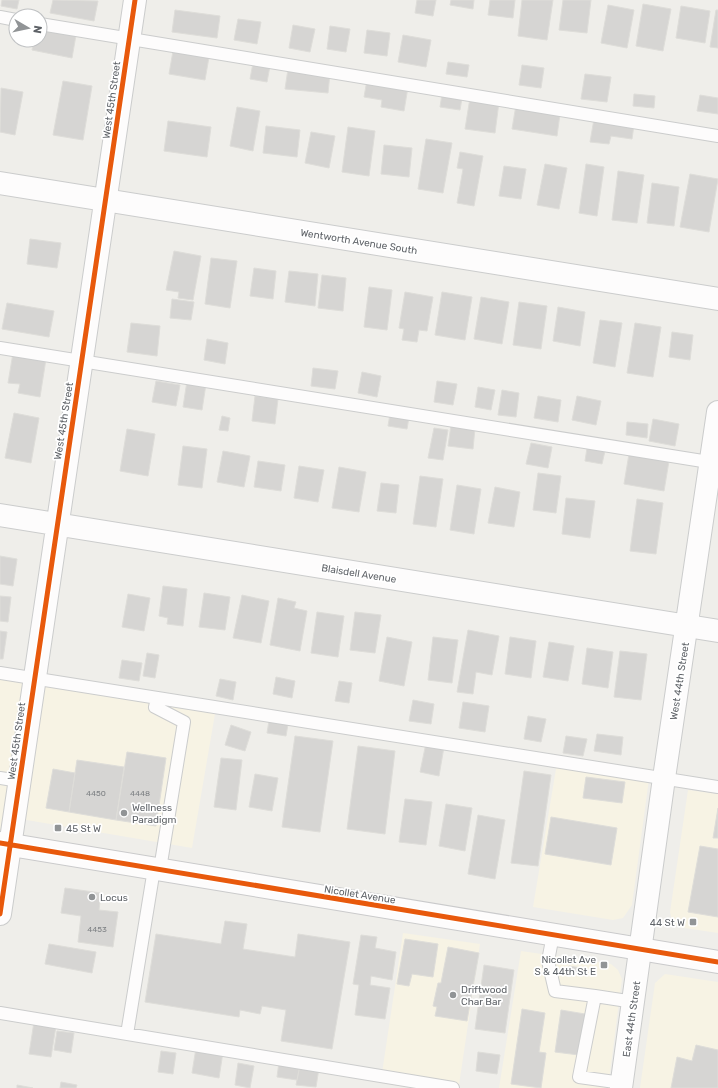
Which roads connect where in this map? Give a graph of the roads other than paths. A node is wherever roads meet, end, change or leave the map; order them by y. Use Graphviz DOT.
graph roads {
  1 [pos="135,0"];
  2 [pos="48,25"];
  3 [pos="129,38"];
  4 [pos="718,136"];
  5 [pos="0,183"];
  6 [pos="105,201"];
  7 [pos="718,299"];
  8 [pos="0,348"];
  9 [pos="81,362"];
  10 [pos="718,412"];
  11 [pos="714,463"];
  12 [pos="0,515"];
  13 [pos="57,525"];
  14 [pos="687,626"];
  15 [pos="718,631"];
  16 [pos="0,673"];
  17 [pos="34,678"];
  18 [pos="157,698"];
  19 [pos="664,778"];
  20 [pos="10,779"];
  21 [pos="718,787"];
  22 [pos="5,844"];
  23 [pos="157,869"];
  24 [pos="0,914"];
  25 [pos="553,935"];
  26 [pos="641,950"];
  27 [pos="718,962"];
  28 [pos="595,996"];
  29 [pos="634,1002"];
  30 [pos="0,1013"];
  31 [pos="127,1034"];
  32 [pos="621,1086"];
  33 [pos="453,1088"];
  1 -- 3 [label="street, West 45th Street"];
  2 -- 3 [label="lane"];
  3 -- 4 [label="lane"];
  3 -- 6 [label="street, West 45th Street"];
  5 -- 6 [label="street, Wentworth Avenue South"];
  6 -- 7 [label="street, Wentworth Avenue South"];
  6 -- 9 [label="street, West 45th Street"];
  8 -- 9 [label="lane"];
  9 -- 11 [label="lane"];
  9 -- 13 [label="street, West 45th Street"];
  10 -- 11 [label="street, West 44th Street"];
  11 -- 14 [label="street, West 44th Street"];
  12 -- 13 [label="street, Blaisdell Avenue"];
  13 -- 14 [label="street, Blaisdell Avenue"];
  13 -- 17 [label="street, West 45th Street"];
  14 -- 15 [label="street, Blaisdell Avenue"];
  14 -- 19 [label="street, West 44th Street"];
  16 -- 17 [label="lane"];
  17 -- 18 [label="lane"];
  17 -- 20 [label="street, West 45th Street"];
  18 -- 19 [label="lane"];
  18 -- 23 [label="lane"];
  19 -- 21 [label="lane"];
  19 -- 26 [label="street, West 44th Street"];
  20 -- 22 [label="street, West 45th Street"];
  22 -- 23 [label="street, Nicollet Avenue"];
  22 -- 24 [label="street, West 45th Street"];
  23 -- 25 [label="street, Nicollet Avenue"];
  23 -- 31 [label="lane"];
  25 -- 26 [label="street, Nicollet Avenue"];
  25 -- 28 [label="lane"];
  26 -- 27 [label="street, Nicollet Avenue"];
  26 -- 29 [label="street, East 44th Street"];
  28 -- 29 [label="lane"];
  28 -- 32 [label="lane"];
  29 -- 32 [label="street, East 44th Street"];
  30 -- 31 [label="lane"];
  31 -- 33 [label="lane"];
}
